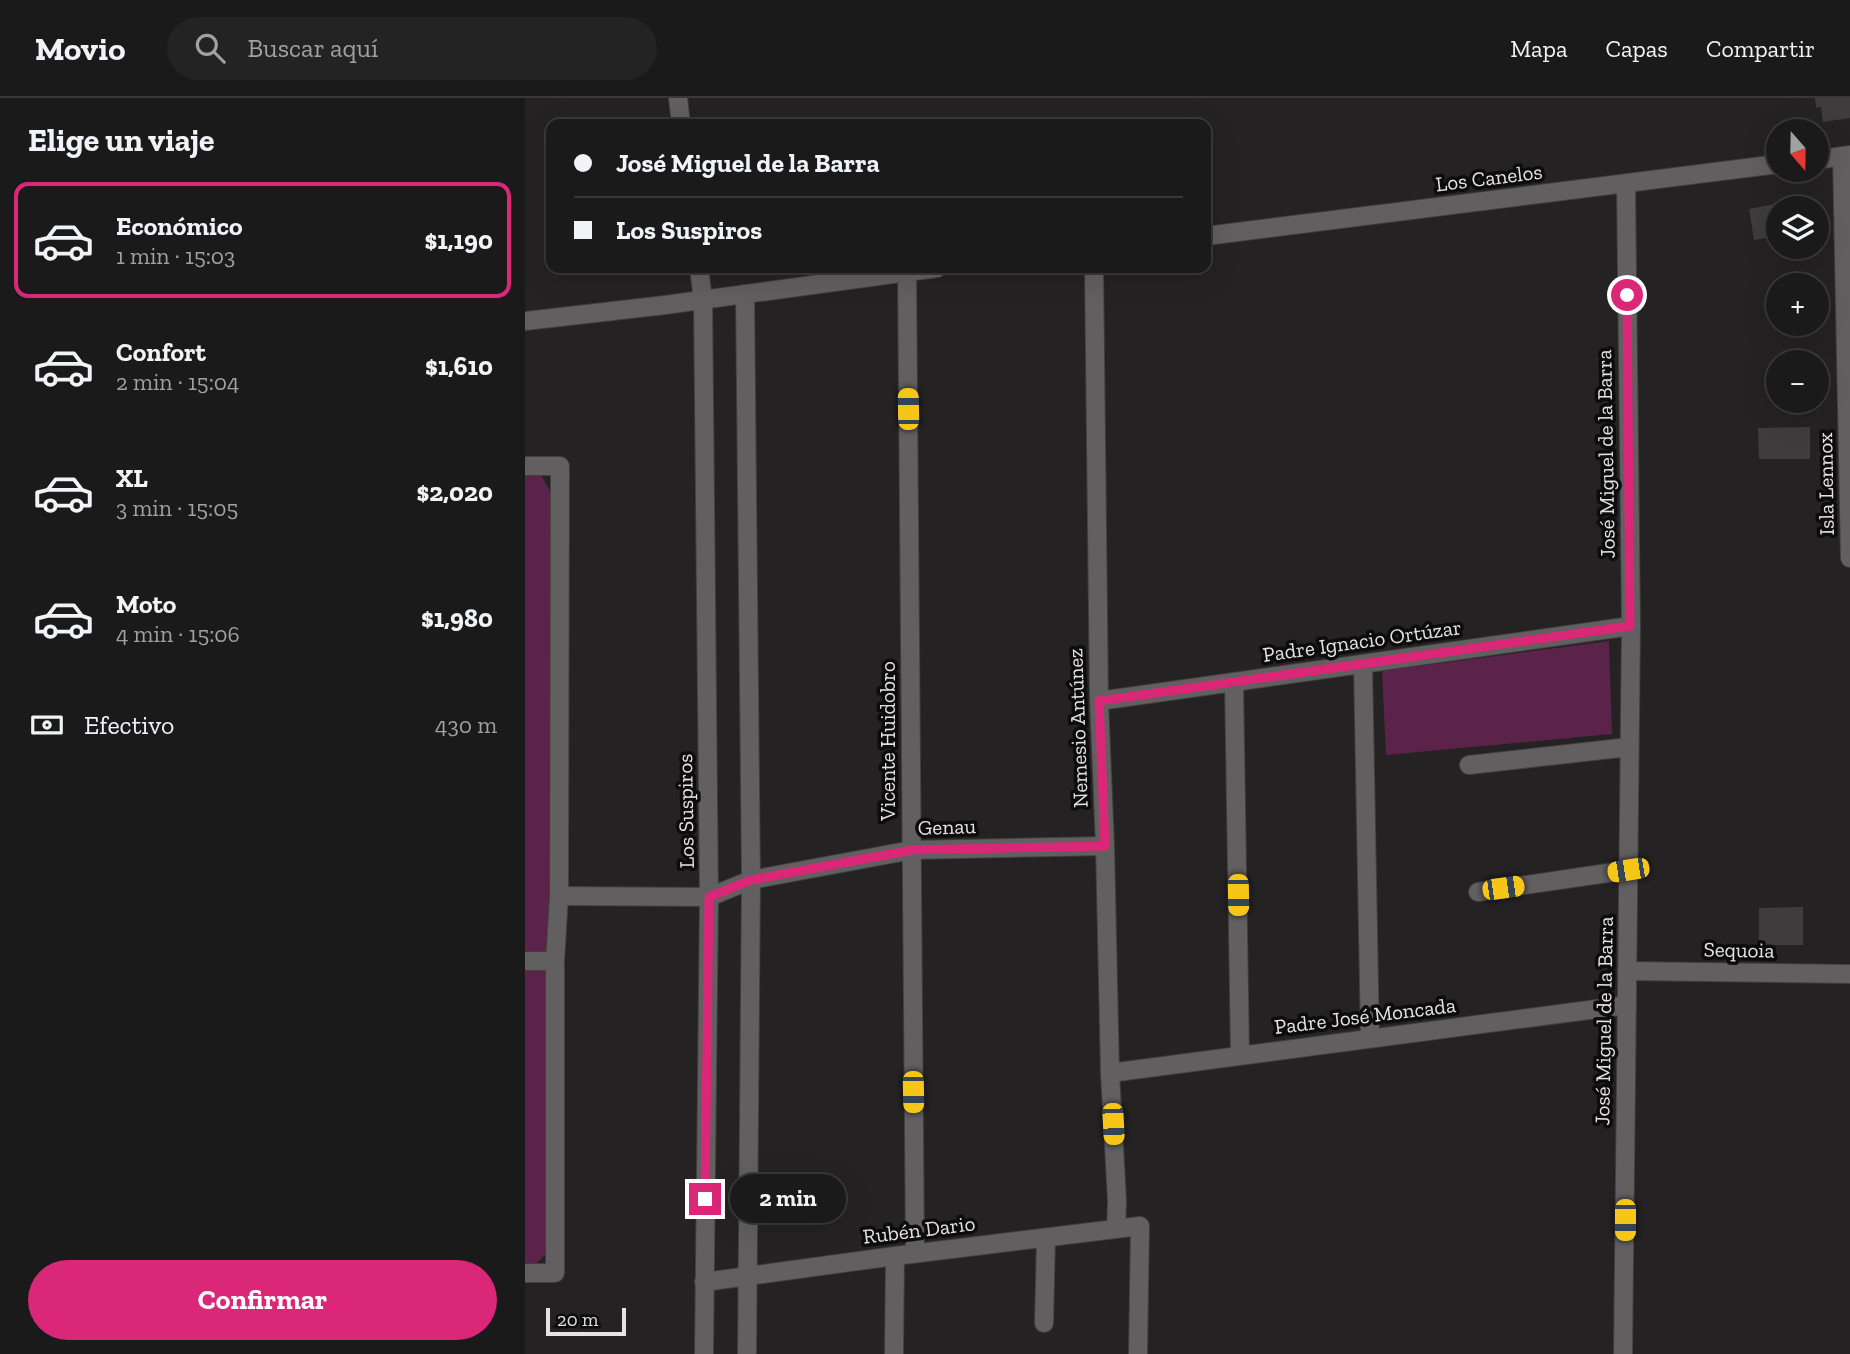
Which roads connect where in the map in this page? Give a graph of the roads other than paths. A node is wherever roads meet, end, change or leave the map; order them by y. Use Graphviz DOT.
graph roads {
  1 [pos="678,98"];
  2 [pos="680,119"];
  3 [pos="1846,156"];
  4 [pos="1766,166"];
  5 [pos="1626,184"];
  6 [pos="1211,235"];
  7 [pos="700,273"];
  8 [pos="893,273"];
  9 [pos="907,273"];
  10 [pos="1094,273"];
  11 [pos="745,294"];
  12 [pos="703,300"];
  13 [pos="525,321"];
  14 [pos="525,466"];
  15 [pos="1850,558"];
  16 [pos="1630,626"];
  17 [pos="1363,664"];
  18 [pos="1234,682"];
  19 [pos="1099,701"];
  20 [pos="1629,747"];
  21 [pos="1469,765"];
  22 [pos="1105,846"];
  23 [pos="912,850"];
  24 [pos="1628,870"];
  25 [pos="751,880"];
  26 [pos="1478,892"];
  27 [pos="559,896"];
  28 [pos="709,897"];
  29 [pos="525,961"];
  30 [pos="555,961"];
  31 [pos="1627,971"];
  32 [pos="1850,974"];
  33 [pos="1627,1005"];
  34 [pos="1370,1038"];
  35 [pos="1240,1055"];
  36 [pos="1110,1073"];
  37 [pos="1116,1229"];
  38 [pos="1046,1238"];
  39 [pos="915,1253"];
  40 [pos="895,1256"];
  41 [pos="525,1273"];
  42 [pos="749,1276"];
  43 [pos="705,1282"];
  44 [pos="1044,1324"];
  45 [pos="704,1354"];
  46 [pos="747,1354"];
  47 [pos="894,1354"];
  48 [pos="1138,1354"];
  49 [pos="1623,1354"];
  1 -- 2 [label="street"];
  3 -- 15 [label="street, Isla Lennox"];
  4 -- 5 [label="street, Los Canelos"];
  5 -- 6 [label="street, Los Canelos"];
  5 -- 16 [label="street, José Miguel de la Barra"];
  7 -- 12 [label="street, Los Suspiros"];
  8 -- 11 [label="street"];
  9 -- 23 [label="street, Vicente Huidobro"];
  10 -- 19 [label="street, Nemesio Antúnez"];
  11 -- 12 [label="street"];
  11 -- 25 [label="street"];
  12 -- 13 [label="street"];
  12 -- 28 [label="street, Los Suspiros"];
  14 -- 27 [label="street"];
  16 -- 17 [label="street, Padre Ignacio Ortúzar"];
  16 -- 20 [label="street, José Miguel de la Barra"];
  17 -- 18 [label="street, Padre Ignacio Ortúzar"];
  17 -- 34 [label="street"];
  18 -- 19 [label="street, Padre Ignacio Ortúzar"];
  18 -- 35 [label="street"];
  19 -- 22 [label="street, Nemesio Antúnez"];
  20 -- 21 [label="street"];
  20 -- 24 [label="street, José Miguel de la Barra"];
  22 -- 23 [label="street, Genau"];
  22 -- 36 [label="street, Nemesio Antúnez"];
  23 -- 25 [label="street, Genau"];
  23 -- 39 [label="street, Vicente Huidobro"];
  24 -- 26 [label="street"];
  24 -- 31 [label="street, José Miguel de la Barra"];
  25 -- 28 [label="street, Genau"];
  25 -- 42 [label="street"];
  27 -- 28 [label="street"];
  27 -- 30 [label="street"];
  28 -- 43 [label="street, Los Suspiros"];
  29 -- 30 [label="street"];
  30 -- 41 [label="street"];
  31 -- 32 [label="street, Sequoia"];
  31 -- 33 [label="street, José Miguel de la Barra"];
  33 -- 34 [label="street, Padre José Moncada"];
  33 -- 49 [label="street, José Miguel de la Barra"];
  34 -- 35 [label="street, Padre José Moncada"];
  35 -- 36 [label="street, Padre José Moncada"];
  36 -- 37 [label="street, Nemesio Antúnez"];
  37 -- 38 [label="street, Rubén Dario"];
  37 -- 48 [label="street, Rubén Dario"];
  38 -- 39 [label="street, Rubén Dario"];
  38 -- 44 [label="street"];
  39 -- 40 [label="street, Rubén Dario"];
  40 -- 42 [label="street, Rubén Dario"];
  40 -- 47 [label="street"];
  42 -- 43 [label="street, Rubén Dario"];
  42 -- 46 [label="street"];
  43 -- 45 [label="street, Los Suspiros"];
}
